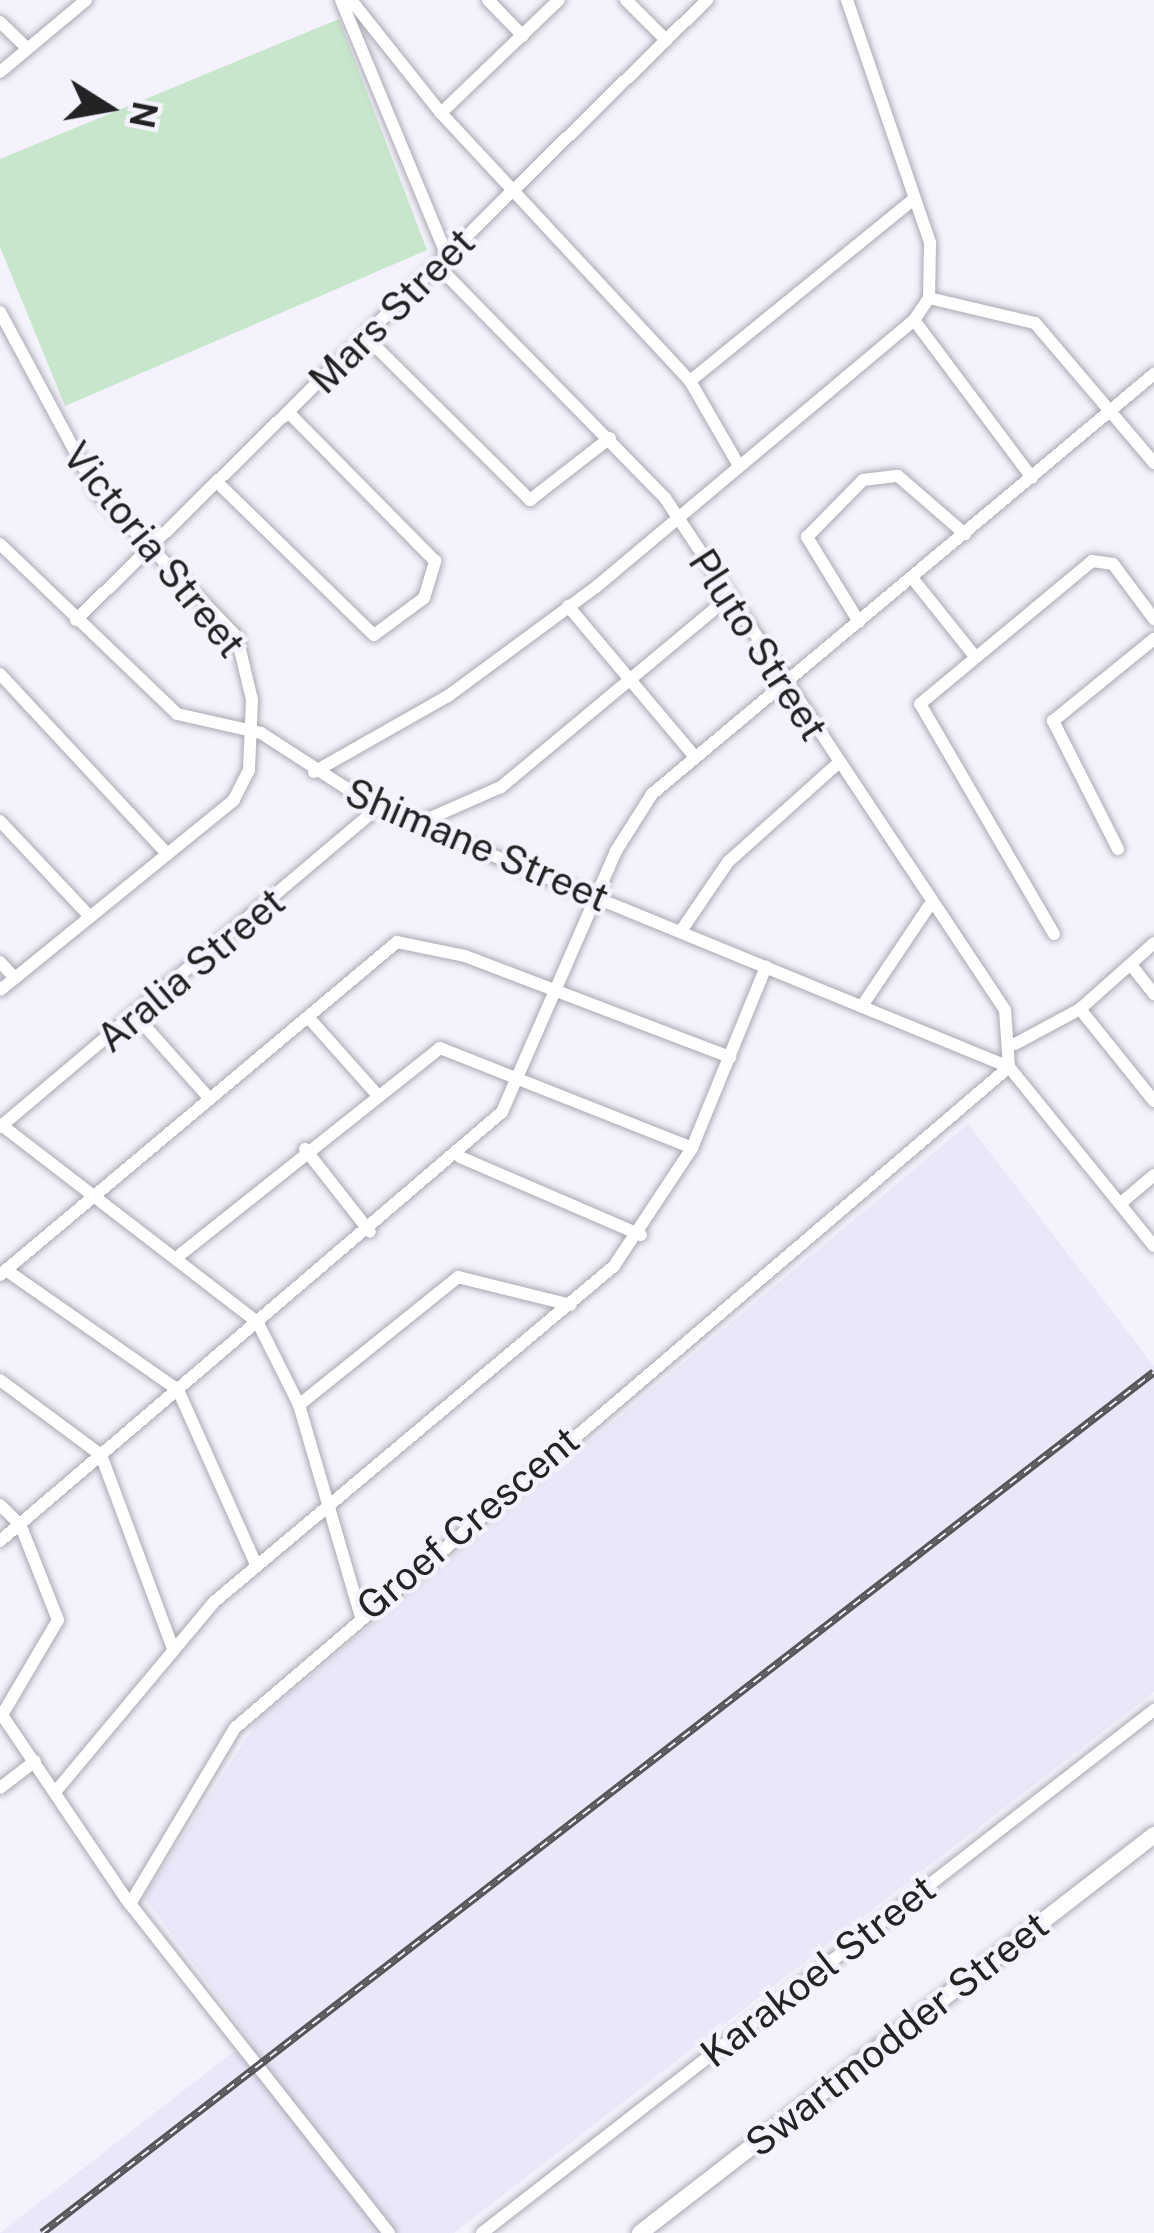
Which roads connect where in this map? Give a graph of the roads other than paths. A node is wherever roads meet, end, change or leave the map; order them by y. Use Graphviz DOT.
graph roads {
  1 [pos="86,0"];
  2 [pos="341,0"];
  3 [pos="351,0"];
  4 [pos="488,0"];
  5 [pos="559,0"];
  6 [pos="626,0"];
  7 [pos="706,0"];
  8 [pos="847,0"];
  9 [pos="0,22"];
  10 [pos="523,36"];
  11 [pos="666,40"];
  12 [pos="26,47"];
  13 [pos="0,72"];
  14 [pos="441,113"];
  15 [pos="511,196"];
  16 [pos="913,200"];
  17 [pos="442,261"];
  18 [pos="929,298"];
  19 [pos="0,312"];
  20 [pos="914,320"];
  21 [pos="365,336"];
  22 [pos="1154,374"];
  23 [pos="690,381"];
  24 [pos="1114,410"];
  25 [pos="289,413"];
  26 [pos="610,438"];
  27 [pos="1154,463"];
  28 [pos="738,464"];
  29 [pos="1032,478"];
  30 [pos="218,482"];
  31 [pos="676,517"];
  32 [pos="965,534"];
  33 [pos="0,544"];
  34 [pos="149,550"];
  35 [pos="913,579"];
  36 [pos="727,599"];
  37 [pos="568,606"];
  38 [pos="1154,619"];
  39 [pos="76,620"];
  40 [pos="859,622"];
  41 [pos="1154,639"];
  42 [pos="973,654"];
  43 [pos="0,674"];
  44 [pos="632,674"];
  45 [pos="782,686"];
  46 [pos="251,729"];
  47 [pos="282,748"];
  48 [pos="695,757"];
  49 [pos="250,758"];
  50 [pos="836,765"];
  51 [pos="314,772"];
  52 [pos="377,808"];
  53 [pos="0,821"];
  54 [pos="418,824"];
  55 [pos="1118,849"];
  56 [pos="167,854"];
  57 [pos="597,897"];
  58 [pos="929,906"];
  59 [pos="90,916"];
  60 [pos="681,931"];
  61 [pos="1054,934"];
  62 [pos="1154,944"];
  63 [pos="0,962"];
  64 [pos="1132,966"];
  65 [pos="766,967"];
  66 [pos="15,978"];
  67 [pos="0,990"];
  68 [pos="557,991"];
  69 [pos="1154,994"];
  70 [pos="862,1006"];
  71 [pos="1080,1010"];
  72 [pos="136,1016"];
  73 [pos="308,1017"];
  74 [pos="1015,1044"];
  75 [pos="730,1057"];
  76 [pos="1009,1067"];
  77 [pos="523,1080"];
  78 [pos="374,1091"];
  79 [pos="210,1099"];
  80 [pos="1154,1101"];
  81 [pos="0,1125"];
  82 [pos="692,1148"];
  83 [pos="305,1149"];
  84 [pos="460,1157"];
  85 [pos="1154,1175"];
  86 [pos="96,1194"];
  87 [pos="1120,1203"];
  88 [pos="370,1232"];
  89 [pos="640,1235"];
  90 [pos="1154,1246"];
  91 [pos="181,1254"];
  92 [pos="3,1272"];
  93 [pos="571,1305"];
  94 [pos="258,1323"];
  95 [pos="0,1380"];
  96 [pos="178,1390"];
  97 [pos="299,1405"];
  98 [pos="101,1455"];
  99 [pos="331,1504"];
  100 [pos="0,1505"];
  101 [pos="20,1524"];
  102 [pos="0,1540"];
  103 [pos="256,1564"];
  104 [pos="360,1614"];
  105 [pos="173,1648"];
  106 [pos="1154,1710"];
  107 [pos="1,1713"];
  108 [pos="35,1761"];
  109 [pos="0,1788"];
  110 [pos="56,1791"];
  111 [pos="1154,1835"];
  112 [pos="130,1904"];
  113 [pos="389,2233"];
  114 [pos="482,2233"];
  115 [pos="640,2233"];
  1 -- 12 [label="street"];
  2 -- 17 [label="street"];
  3 -- 14 [label="street"];
  4 -- 10 [label="street"];
  5 -- 10 [label="street"];
  6 -- 11 [label="street"];
  7 -- 11 [label="street, Mars Street"];
  8 -- 16 [label="street"];
  9 -- 12 [label="street"];
  10 -- 14 [label="street"];
  11 -- 15 [label="street, Mars Street"];
  12 -- 13 [label="street"];
  14 -- 15 [label="street"];
  15 -- 17 [label="street, Mars Street"];
  15 -- 23 [label="street"];
  16 -- 18 [label="street"];
  16 -- 23 [label="street"];
  17 -- 21 [label="street, Mars Street"];
  17 -- 26 [label="street, Pluto Street"];
  18 -- 20 [label="street"];
  18 -- 24 [label="street"];
  19 -- 34 [label="street, Victoria Street"];
  20 -- 28 [label="street"];
  20 -- 29 [label="street"];
  21 -- 25 [label="street, Mars Street"];
  21 -- 26 [label="street"];
  22 -- 24 [label="street"];
  23 -- 28 [label="street"];
  24 -- 27 [label="street"];
  24 -- 29 [label="street"];
  25 -- 30 [label="street, Mars Street"];
  25 -- 30 [label="street"];
  26 -- 31 [label="street, Pluto Street"];
  28 -- 31 [label="street"];
  29 -- 32 [label="street"];
  30 -- 34 [label="street, Mars Street"];
  31 -- 36 [label="street, Pluto Street"];
  31 -- 37 [label="street"];
  32 -- 35 [label="street"];
  32 -- 40 [label="street"];
  33 -- 39 [label="street, Shimane Street"];
  34 -- 39 [label="street, Mars Street"];
  34 -- 46 [label="street, Victoria Street"];
  35 -- 40 [label="street"];
  35 -- 42 [label="street"];
  36 -- 44 [label="street"];
  36 -- 45 [label="street, Pluto Street"];
  37 -- 44 [label="street"];
  37 -- 51 [label="street"];
  38 -- 42 [label="street"];
  39 -- 46 [label="street, Shimane Street"];
  40 -- 45 [label="street"];
  41 -- 55 [label="street"];
  42 -- 61 [label="street"];
  43 -- 56 [label="street"];
  44 -- 48 [label="street"];
  44 -- 54 [label="street"];
  45 -- 48 [label="street"];
  45 -- 50 [label="street, Pluto Street"];
  46 -- 47 [label="street, Shimane Street"];
  46 -- 49 [label="street, Victoria Street"];
  47 -- 49 [label="street"];
  47 -- 51 [label="street, Shimane Street"];
  48 -- 57 [label="street"];
  49 -- 56 [label="street"];
  50 -- 58 [label="street, Pluto Street"];
  50 -- 60 [label="street"];
  51 -- 52 [label="street, Shimane Street"];
  52 -- 54 [label="street, Shimane Street"];
  52 -- 72 [label="street, Aralia Street"];
  53 -- 59 [label="street"];
  54 -- 57 [label="street, Shimane Street"];
  56 -- 59 [label="street"];
  57 -- 60 [label="street, Shimane Street"];
  57 -- 68 [label="street"];
  58 -- 70 [label="street"];
  58 -- 74 [label="street, Pluto Street"];
  59 -- 66 [label="street"];
  60 -- 65 [label="street, Shimane Street"];
  62 -- 64 [label="street"];
  63 -- 66 [label="street"];
  64 -- 69 [label="street"];
  64 -- 71 [label="street"];
  65 -- 70 [label="street, Shimane Street"];
  65 -- 75 [label="street"];
  66 -- 67 [label="street"];
  68 -- 73 [label="street"];
  68 -- 75 [label="street"];
  68 -- 77 [label="street"];
  70 -- 76 [label="street, Shimane Street"];
  71 -- 74 [label="street"];
  71 -- 80 [label="street"];
  72 -- 79 [label="street"];
  72 -- 81 [label="street, Aralia Street"];
  73 -- 78 [label="street"];
  73 -- 79 [label="street"];
  74 -- 76 [label="street"];
  75 -- 82 [label="street"];
  76 -- 87 [label="street"];
  76 -- 104 [label="street, Groef Crescent"];
  77 -- 78 [label="street"];
  77 -- 82 [label="street"];
  77 -- 84 [label="street"];
  78 -- 83 [label="street"];
  79 -- 86 [label="street"];
  81 -- 86 [label="street"];
  82 -- 89 [label="street"];
  83 -- 88 [label="street"];
  83 -- 91 [label="street"];
  84 -- 88 [label="street"];
  84 -- 89 [label="street"];
  85 -- 87 [label="street"];
  86 -- 91 [label="street"];
  86 -- 92 [label="street"];
  87 -- 90 [label="street"];
  88 -- 94 [label="street"];
  89 -- 93 [label="street"];
  91 -- 94 [label="street"];
  92 -- 96 [label="street"];
  93 -- 97 [label="street"];
  93 -- 99 [label="street"];
  94 -- 96 [label="street"];
  94 -- 97 [label="street"];
  95 -- 98 [label="street"];
  96 -- 98 [label="street"];
  96 -- 103 [label="street"];
  97 -- 99 [label="street"];
  98 -- 101 [label="street"];
  98 -- 105 [label="street"];
  99 -- 103 [label="street"];
  99 -- 104 [label="street"];
  100 -- 101 [label="street"];
  101 -- 102 [label="street"];
  101 -- 107 [label="street"];
  103 -- 105 [label="street"];
  104 -- 112 [label="street, Groef Crescent"];
  105 -- 110 [label="street"];
  106 -- 114 [label="street, Karakoel Street"];
  107 -- 108 [label="street"];
  108 -- 109 [label="street"];
  108 -- 110 [label="street"];
  110 -- 112 [label="street"];
  111 -- 115 [label="main road, Swartmodder Street"];
  112 -- 113 [label="street"];
}
